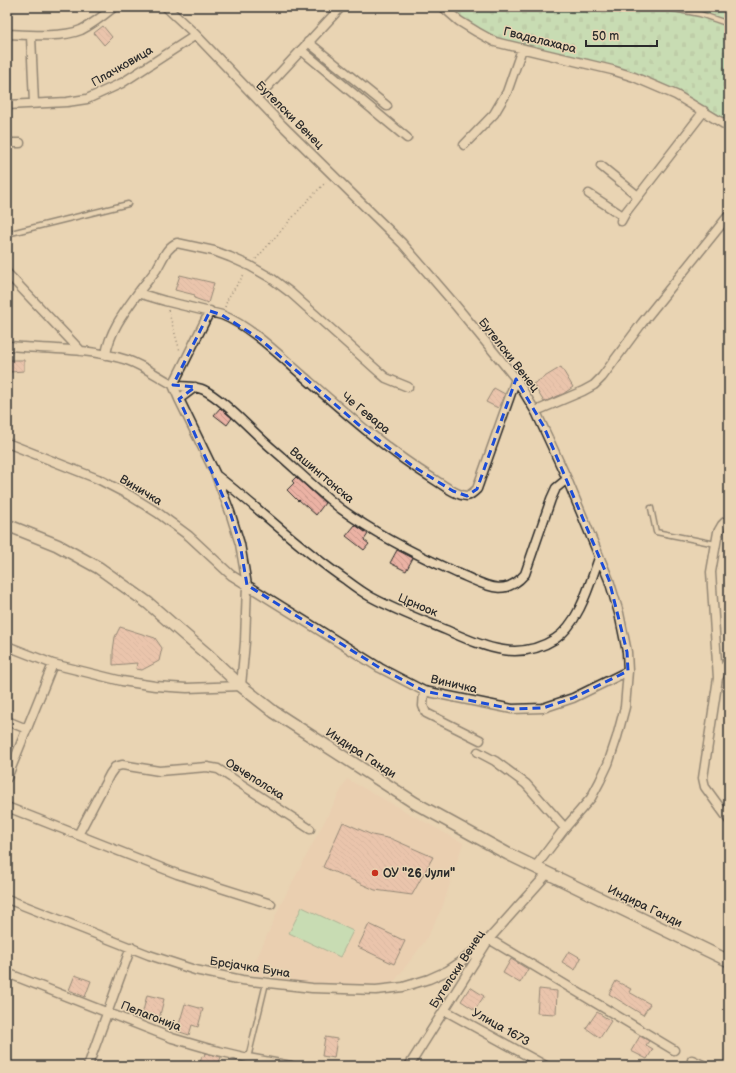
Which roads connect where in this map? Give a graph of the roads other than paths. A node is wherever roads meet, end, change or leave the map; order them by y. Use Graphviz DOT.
graph roads {
  1 [pos="114,7"];
  2 [pos="166,7"];
  3 [pos="341,7"];
  4 [pos="443,7"];
  5 [pos="664,7"];
  6 [pos="729,24"];
  7 [pos="7,34"];
  8 [pos="196,35"];
  9 [pos="31,36"];
  10 [pos="308,42"];
  11 [pos="522,49"];
  12 [pos="301,50"];
  13 [pos="257,98"];
  14 [pos="34,104"];
  15 [pos="7,105"];
  16 [pos="387,106"];
  17 [pos="704,111"];
  18 [pos="729,127"];
  19 [pos="407,138"];
  20 [pos="7,143"];
  21 [pos="20,143"];
  22 [pos="464,145"];
  23 [pos="601,166"];
  24 [pos="589,194"];
  25 [pos="638,196"];
  26 [pos="128,204"];
  27 [pos="729,215"];
  28 [pos="7,234"];
  29 [pos="7,273"];
  30 [pos="138,293"];
  31 [pos="210,311"];
  32 [pos="7,346"];
  33 [pos="81,351"];
  34 [pos="106,356"];
  35 [pos="516,379"];
  36 [pos="174,385"];
  37 [pos="195,387"];
  38 [pos="408,387"];
  39 [pos="179,399"];
  40 [pos="536,412"];
  41 [pos="7,442"];
  42 [pos="216,475"];
  43 [pos="567,480"];
  44 [pos="651,508"];
  45 [pos="729,521"];
  46 [pos="7,525"];
  47 [pos="716,544"];
  48 [pos="599,558"];
  49 [pos="247,585"];
  50 [pos="7,646"];
  51 [pos="729,659"];
  52 [pos="53,664"];
  53 [pos="628,671"];
  54 [pos="718,678"];
  55 [pos="240,686"];
  56 [pos="424,691"];
  57 [pos="7,721"];
  58 [pos="27,729"];
  59 [pos="480,740"];
  60 [pos="478,752"];
  61 [pos="7,778"];
  62 [pos="7,807"];
  63 [pos="729,820"];
  64 [pos="565,828"];
  65 [pos="310,829"];
  66 [pos="78,835"];
  67 [pos="536,866"];
  68 [pos="548,873"];
  69 [pos="7,899"];
  70 [pos="271,904"];
  71 [pos="489,939"];
  72 [pos="131,947"];
  73 [pos="729,961"];
  74 [pos="7,973"];
  75 [pos="266,983"];
  76 [pos="444,1010"];
  77 [pos="108,1013"];
  78 [pos="674,1050"];
  79 [pos="248,1058"];
  80 [pos="692,1060"];
  81 [pos="88,1066"];
  82 [pos="291,1066"];
  83 [pos="409,1066"];
  84 [pos="546,1066"];
  85 [pos="705,1066"];
  1 -- 9 [label="street"];
  2 -- 8 [label="street, Бутелски Венец"];
  3 -- 10 [label="street"];
  4 -- 11 [label="street, Гвадалахара"];
  5 -- 6 [label="lane"];
  7 -- 9 [label="street"];
  8 -- 13 [label="street, Бутелски Венец"];
  8 -- 14 [label="street, Плачковица"];
  9 -- 14 [label="street"];
  10 -- 12 [label="street"];
  10 -- 16 [label="street"];
  11 -- 17 [label="street, Гвадалахара"];
  11 -- 22 [label="street"];
  12 -- 13 [label="street"];
  12 -- 19 [label="street"];
  13 -- 35 [label="street, Бутелски Венец"];
  14 -- 15 [label="street, Плачковица"];
  17 -- 18 [label="street, Гвадалахара"];
  17 -- 25 [label="street"];
  20 -- 21 [label="street"];
  23 -- 25 [label="street"];
  24 -- 25 [label="street"];
  26 -- 28 [label="lane"];
  27 -- 40 [label="street"];
  29 -- 33 [label="street"];
  30 -- 31 [label="street, Че Гевара"];
  30 -- 34 [label="street"];
  30 -- 38 [label="street"];
  31 -- 35 [label="street, Че Гевара"];
  31 -- 36 [label="street"];
  32 -- 33 [label="street, Вашингтонска"];
  33 -- 34 [label="street, Вашингтонска"];
  34 -- 36 [label="street, Вашингтонска"];
  35 -- 40 [label="street, Бутелски Венец"];
  36 -- 37 [label="street, Вашингтонска"];
  36 -- 39 [label="street"];
  37 -- 39 [label="street"];
  37 -- 43 [label="street, Вашингтонска"];
  39 -- 42 [label="street"];
  40 -- 43 [label="street, Бутелски Венец"];
  41 -- 49 [label="street, Виничка"];
  42 -- 48 [label="street, Црноок"];
  42 -- 49 [label="street"];
  43 -- 48 [label="street, Бутелски Венец"];
  44 -- 47 [label="lane"];
  45 -- 47 [label="street"];
  46 -- 55 [label="street, Индира Ганди"];
  47 -- 54 [label="street"];
  48 -- 53 [label="street, Бутелски Венец"];
  49 -- 55 [label="street"];
  49 -- 56 [label="street, Виничка"];
  50 -- 52 [label="street"];
  51 -- 54 [label="street"];
  52 -- 55 [label="street"];
  52 -- 58 [label="street"];
  53 -- 56 [label="street, Виничка"];
  53 -- 64 [label="street, Бутелски Венец"];
  54 -- 63 [label="street"];
  55 -- 67 [label="street, Индира Ганди"];
  56 -- 59 [label="street"];
  57 -- 58 [label="street"];
  58 -- 61 [label="street"];
  60 -- 64 [label="street"];
  62 -- 66 [label="street"];
  64 -- 67 [label="street, Бутелски Венец"];
  65 -- 66 [label="street, Овчеполска"];
  66 -- 70 [label="street"];
  67 -- 68 [label="street, Индира Ганди"];
  68 -- 71 [label="street, Бутелски Венец"];
  68 -- 73 [label="street, Индира Ганди"];
  69 -- 72 [label="street, Брсјачка Буна"];
  71 -- 75 [label="street, Брсјачка Буна"];
  71 -- 76 [label="street, Бутелски Венец"];
  71 -- 78 [label="street"];
  72 -- 75 [label="street, Брсјачка Буна"];
  72 -- 77 [label="street"];
  74 -- 77 [label="street, Пелагонија"];
  75 -- 79 [label="lane"];
  76 -- 83 [label="street, Бутелски Венец"];
  76 -- 84 [label="street, Улица 1673"];
  77 -- 79 [label="street, Пелагонија"];
  77 -- 81 [label="street"];
  79 -- 82 [label="street, Пелагонија"];
  80 -- 85 [label="street"];
}
